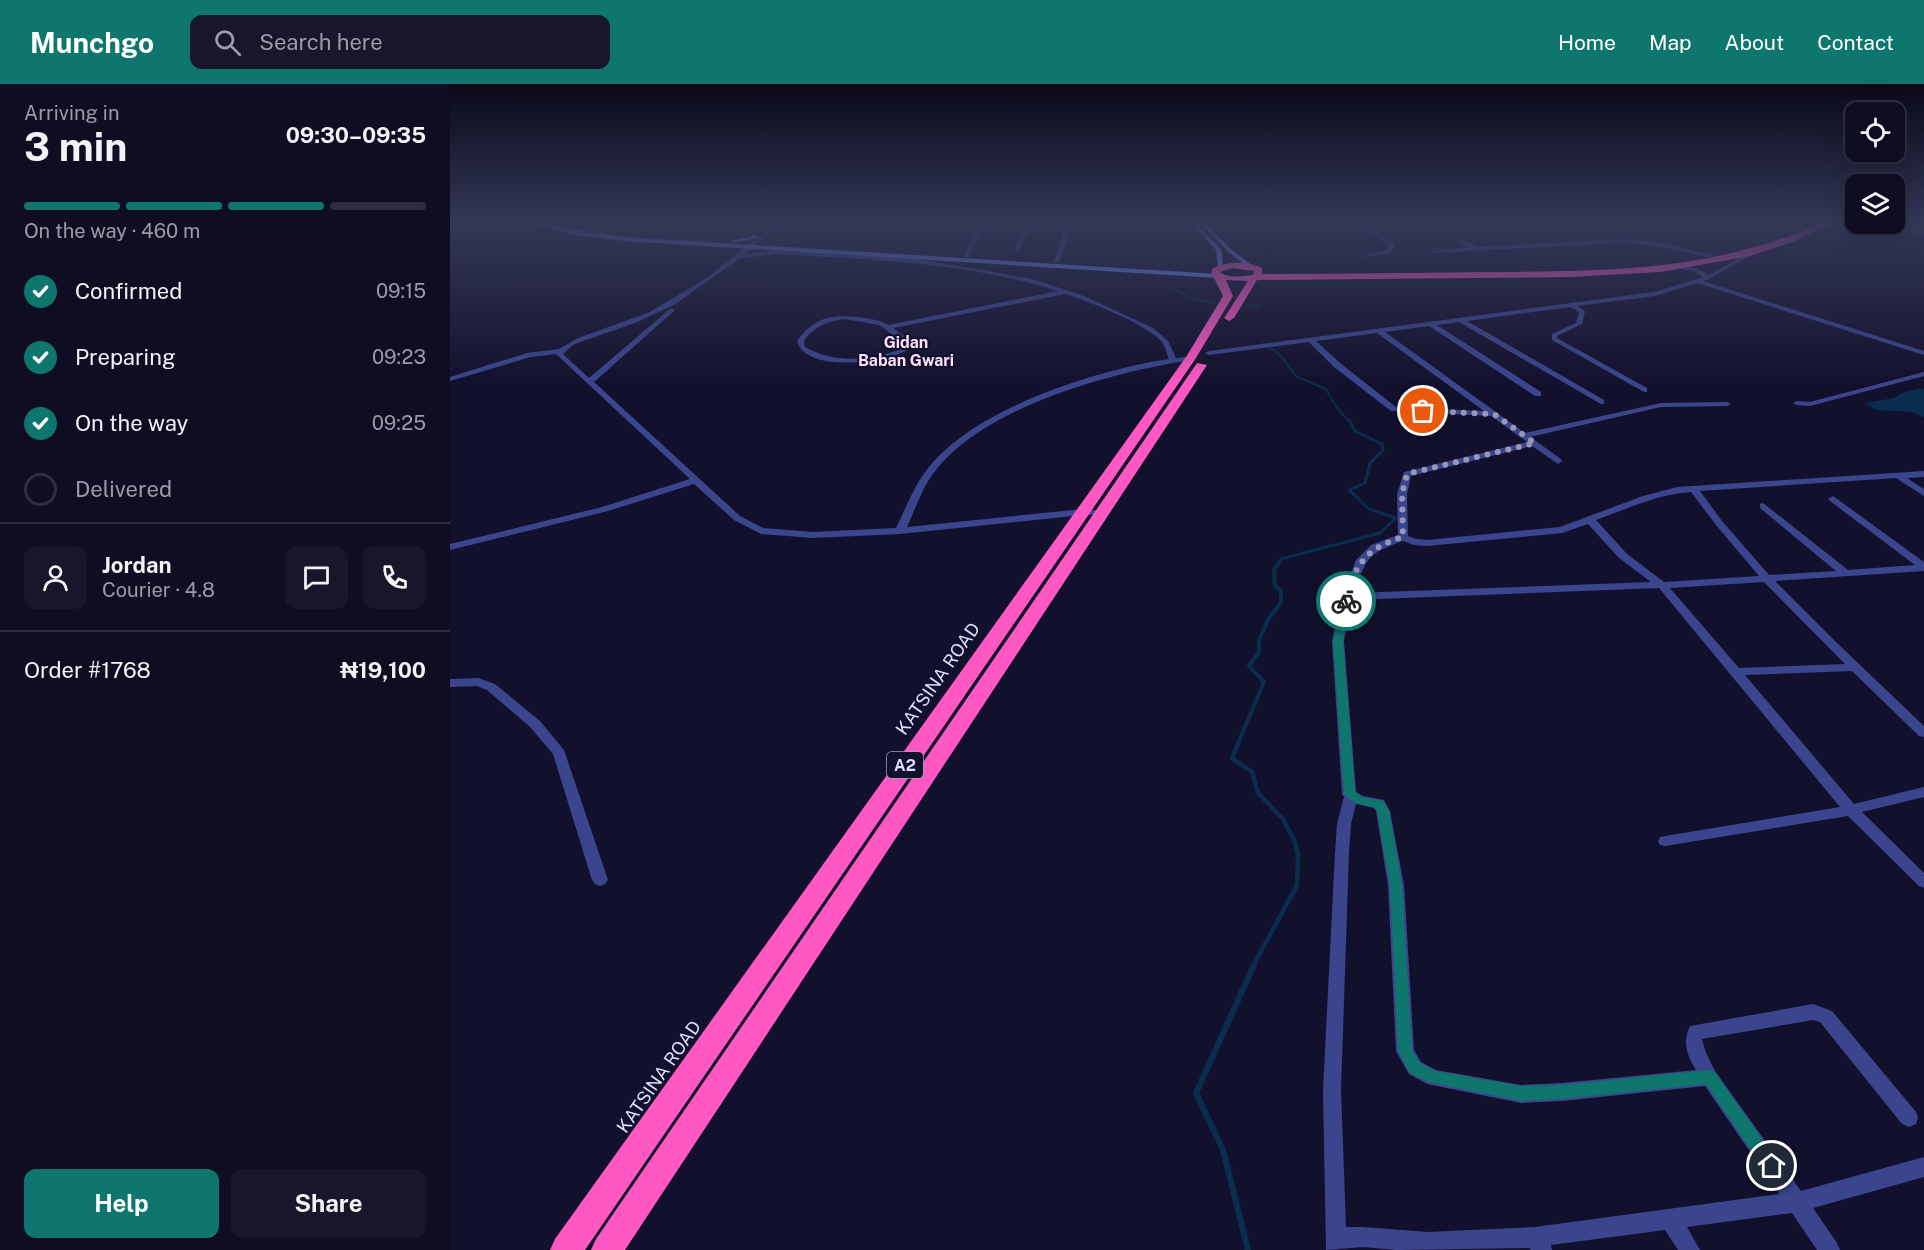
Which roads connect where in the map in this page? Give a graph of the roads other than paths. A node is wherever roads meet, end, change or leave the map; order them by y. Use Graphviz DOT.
graph roads {
  1 [pos="708,276"];
  2 [pos="1008,276"];
  3 [pos="1221,276"];
  4 [pos="1251,276"];
  5 [pos="1709,277"];
  6 [pos="1698,281"];
  7 [pos="1065,291"];
  8 [pos="670,305"];
  9 [pos="1572,306"];
  10 [pos="1461,320"];
  11 [pos="1431,324"];
  12 [pos="890,327"];
  13 [pos="1379,331"];
  14 [pos="1311,340"];
  15 [pos="559,351"];
  16 [pos="1924,353"];
  17 [pos="1191,357"];
  18 [pos="1924,374"];
  19 [pos="450,379"];
  20 [pos="589,382"];
  21 [pos="1644,390"];
  22 [pos="1538,394"];
  23 [pos="1601,402"];
  24 [pos="1797,403"];
  25 [pos="1727,404"];
  26 [pos="1494,414"];
  27 [pos="1526,435"];
  28 [pos="1535,443"];
  29 [pos="1558,461"];
  30 [pos="1924,474"];
  31 [pos="1900,477"];
  32 [pos="696,480"];
  33 [pos="706,489"];
  34 [pos="1694,489"];
  35 [pos="664,492"];
  36 [pos="1924,493"];
  37 [pos="1833,499"];
  38 [pos="1763,506"];
  39 [pos="1092,512"];
  40 [pos="1590,520"];
  41 [pos="900,531"];
  42 [pos="1403,537"];
  43 [pos="450,547"];
  44 [pos="1924,568"];
  45 [pos="1847,574"];
  46 [pos="1767,579"];
  47 [pos="1662,585"];
  48 [pos="1347,597"];
  49 [pos="1856,667"];
  50 [pos="1736,672"];
  51 [pos="450,683"];
  52 [pos="1924,733"];
  53 [pos="1924,792"];
  54 [pos="1351,797"];
  55 [pos="1851,810"];
  56 [pos="1665,841"];
  57 [pos="600,880"];
  58 [pos="1924,882"];
  59 [pos="1709,1077"];
  60 [pos="1909,1118"];
  61 [pos="1924,1167"];
  62 [pos="1796,1202"];
  63 [pos="1670,1219"];
  64 [pos="1336,1244"];
  65 [pos="1538,1244"];
  66 [pos="1428,1246"];
  67 [pos="566,1250"];
  68 [pos="607,1250"];
  69 [pos="1690,1250"];
  70 [pos="1830,1250"];
  1 -- 8 [label="street"];
  2 -- 7 [label="street"];
  3 -- 17 [label="highway, KATSINA ROAD / A2"];
  4 -- 17 [label="highway, KATSINA ROAD / A2"];
  5 -- 6 [label="street"];
  6 -- 9 [label="street"];
  6 -- 16 [label="street"];
  7 -- 12 [label="street"];
  7 -- 17 [label="street"];
  8 -- 15 [label="street"];
  8 -- 20 [label="street"];
  9 -- 10 [label="street"];
  9 -- 21 [label="street"];
  10 -- 11 [label="street"];
  10 -- 23 [label="street"];
  11 -- 13 [label="street"];
  11 -- 22 [label="street"];
  12 -- 12 [label="street"];
  13 -- 14 [label="street"];
  13 -- 26 [label="street"];
  14 -- 17 [label="street"];
  14 -- 26 [label="street"];
  15 -- 19 [label="street"];
  15 -- 20 [label="street"];
  17 -- 39 [label="highway, KATSINA ROAD / A2"];
  17 -- 41 [label="street"];
  18 -- 24 [label="street"];
  20 -- 32 [label="street"];
  25 -- 27 [label="street"];
  26 -- 27 [label="street"];
  27 -- 28 [label="street"];
  28 -- 29 [label="street"];
  28 -- 42 [label="street"];
  30 -- 31 [label="street"];
  31 -- 34 [label="street"];
  31 -- 36 [label="street"];
  32 -- 33 [label="street"];
  32 -- 35 [label="street"];
  33 -- 35 [label="street"];
  33 -- 41 [label="street"];
  34 -- 40 [label="street"];
  34 -- 46 [label="street"];
  35 -- 43 [label="street"];
  37 -- 44 [label="street"];
  38 -- 45 [label="street"];
  39 -- 41 [label="street"];
  39 -- 67 [label="highway, KATSINA ROAD / A2"];
  39 -- 68 [label="highway, KATSINA ROAD / A2"];
  40 -- 42 [label="street"];
  40 -- 47 [label="street"];
  42 -- 48 [label="street"];
  44 -- 45 [label="street"];
  45 -- 46 [label="street"];
  46 -- 47 [label="street"];
  46 -- 49 [label="street"];
  47 -- 48 [label="street"];
  47 -- 50 [label="street"];
  48 -- 54 [label="street"];
  49 -- 50 [label="street"];
  49 -- 52 [label="street"];
  50 -- 55 [label="street"];
  51 -- 57 [label="street"];
  53 -- 55 [label="street"];
  54 -- 59 [label="street"];
  54 -- 64 [label="street"];
  55 -- 56 [label="street"];
  55 -- 58 [label="street"];
  59 -- 60 [label="street"];
  59 -- 62 [label="street"];
  61 -- 62 [label="street"];
  62 -- 63 [label="street"];
  62 -- 70 [label="street"];
  63 -- 65 [label="street"];
  63 -- 69 [label="street"];
  64 -- 66 [label="street"];
  65 -- 66 [label="street"];
}
